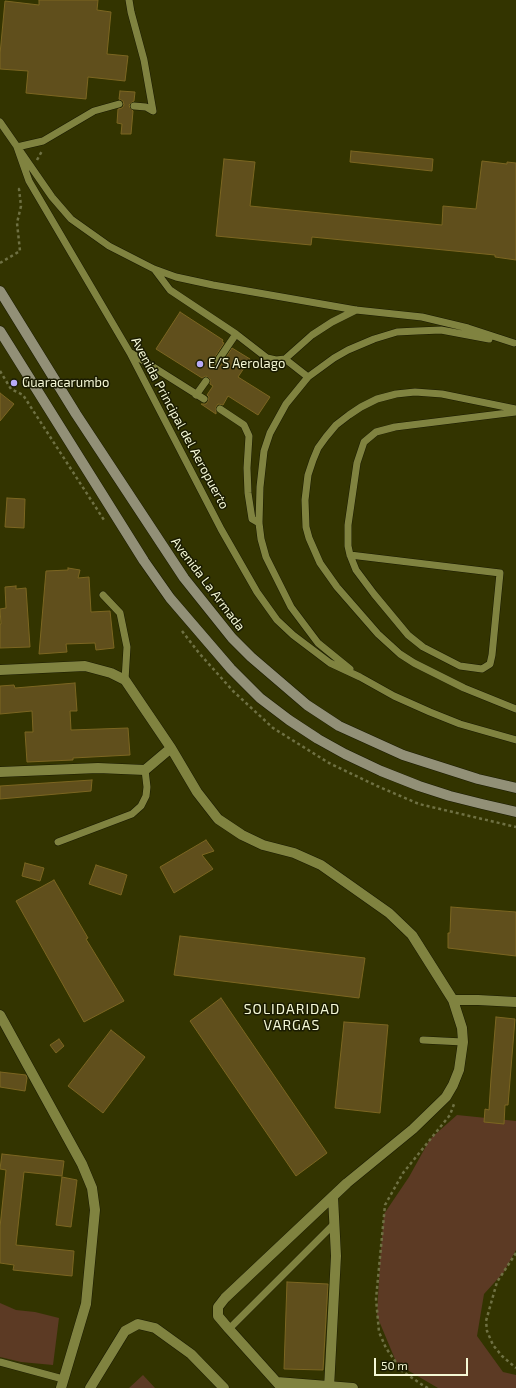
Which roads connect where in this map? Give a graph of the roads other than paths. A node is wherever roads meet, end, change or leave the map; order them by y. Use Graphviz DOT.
graph roads {
  1 [pos="129,0"];
  2 [pos="119,104"];
  3 [pos="134,106"];
  4 [pos="0,122"];
  5 [pos="17,147"];
  6 [pos="154,269"];
  7 [pos="0,291"];
  8 [pos="356,310"];
  9 [pos="0,331"];
  10 [pos="236,334"];
  11 [pos="515,343"];
  12 [pos="130,353"];
  13 [pos="285,359"];
  14 [pos="217,362"];
  15 [pos="308,377"];
  16 [pos="206,381"];
  17 [pos="196,395"];
  18 [pos="204,400"];
  19 [pos="220,409"];
  20 [pos="516,409"];
  21 [pos="516,412"];
  22 [pos="259,523"];
  23 [pos="350,555"];
  24 [pos="103,595"];
  25 [pos="0,670"];
  26 [pos="360,677"];
  27 [pos="125,680"];
  28 [pos="516,709"];
  29 [pos="516,740"];
  30 [pos="171,748"];
  31 [pos="144,770"];
  32 [pos="0,772"];
  33 [pos="516,788"];
  34 [pos="516,812"];
  35 [pos="58,842"];
  36 [pos="453,1000"];
  37 [pos="516,1002"];
  38 [pos="0,1015"];
  39 [pos="423,1040"];
  40 [pos="463,1042"];
  41 [pos="333,1197"];
  42 [pos="333,1225"];
  43 [pos="229,1330"];
  44 [pos="0,1362"];
  45 [pos="62,1384"];
  46 [pos="279,1385"];
  47 [pos="329,1387"];
  48 [pos="90,1388"];
  49 [pos="224,1388"];
  50 [pos="353,1388"];
  1 -- 3 [label="lane"];
  2 -- 5 [label="lane"];
  4 -- 5 [label="lane, Avenida Principal del Aeropuerto"];
  5 -- 6 [label="lane, Avenida Principal del Aeropuerto"];
  5 -- 12 [label="lane, Avenida Principal del Aeropuerto"];
  6 -- 8 [label="lane, Avenida Principal del Aeropuerto"];
  6 -- 10 [label="lane"];
  7 -- 33 [label="main road, Avenida La Armada"];
  8 -- 11 [label="lane, Avenida Principal del Aeropuerto"];
  8 -- 13 [label="lane"];
  9 -- 34 [label="main road"];
  10 -- 13 [label="lane"];
  10 -- 14 [label="lane"];
  11 -- 15 [label="lane, Avenida Principal del Aeropuerto"];
  12 -- 17 [label="lane"];
  12 -- 26 [label="lane, Avenida Principal del Aeropuerto"];
  13 -- 15 [label="lane"];
  15 -- 22 [label="lane, Avenida Principal del Aeropuerto"];
  16 -- 17 [label="lane"];
  17 -- 18 [label="lane"];
  19 -- 22 [label="lane"];
  20 -- 28 [label="lane"];
  21 -- 23 [label="lane"];
  22 -- 26 [label="lane, Avenida Principal del Aeropuerto"];
  23 -- 23 [label="lane"];
  24 -- 27 [label="lane"];
  25 -- 27 [label="street"];
  26 -- 29 [label="lane, Avenida Principal del Aeropuerto"];
  27 -- 30 [label="street"];
  30 -- 31 [label="street"];
  30 -- 36 [label="street"];
  31 -- 32 [label="street"];
  31 -- 35 [label="lane"];
  36 -- 37 [label="street"];
  36 -- 40 [label="street"];
  38 -- 45 [label="street"];
  39 -- 40 [label="lane"];
  40 -- 41 [label="street"];
  41 -- 42 [label="street"];
  41 -- 43 [label="street"];
  42 -- 43 [label="lane"];
  42 -- 47 [label="street"];
  43 -- 46 [label="street"];
  44 -- 45 [label="lane"];
  46 -- 47 [label="street"];
  47 -- 50 [label="street"];
  48 -- 49 [label="street"];
}
